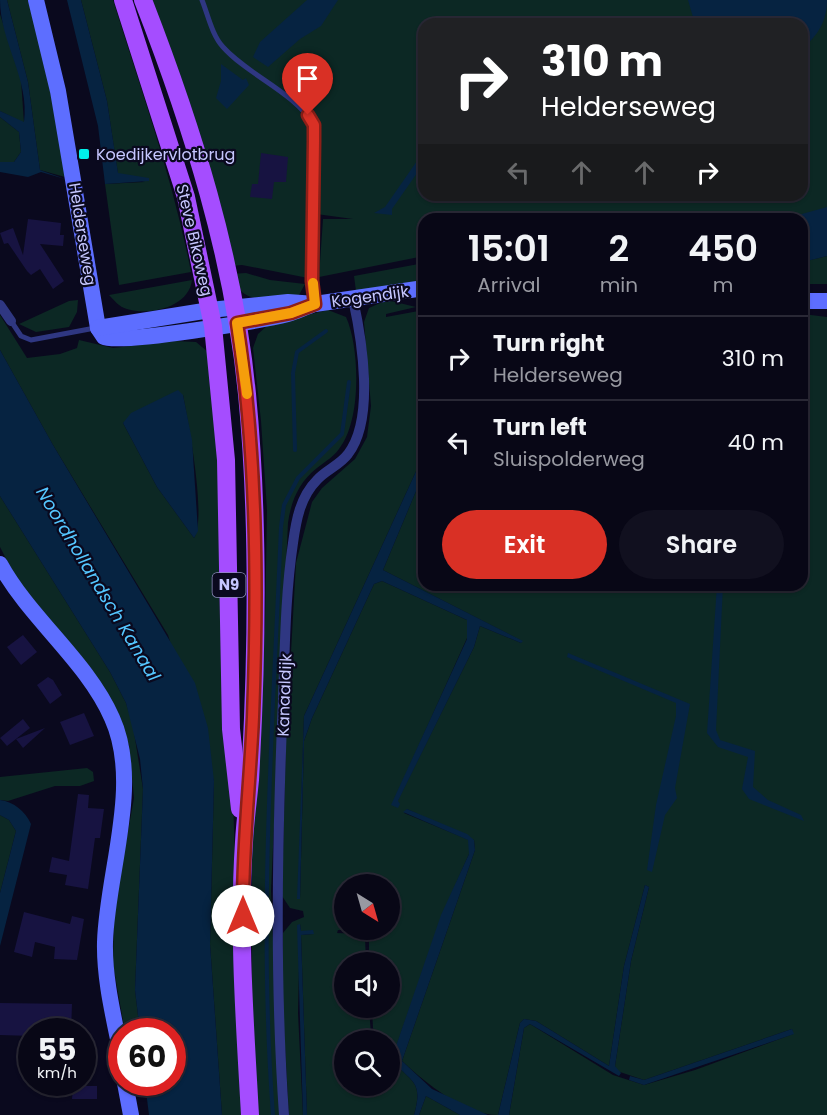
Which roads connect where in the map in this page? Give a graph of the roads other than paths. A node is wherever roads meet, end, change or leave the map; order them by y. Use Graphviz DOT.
graph roads {
  1 [pos="36,0"];
  2 [pos="123,0"];
  3 [pos="143,0"];
  4 [pos="202,0"];
  5 [pos="418,289"];
  6 [pos="353,299"];
  7 [pos="808,301"];
  8 [pos="827,301"];
  9 [pos="315,304"];
  10 [pos="0,305"];
  11 [pos="235,315"];
  12 [pos="212,318"];
  13 [pos="10,321"];
  14 [pos="98,327"];
  15 [pos="0,564"];
  16 [pos="244,843"];
  17 [pos="116,1018"];
  18 [pos="127,1096"];
  19 [pos="131,1115"];
  20 [pos="250,1115"];
  21 [pos="284,1115"];
  1 -- 14 [label="street, Helderseweg"];
  2 -- 12 [label="main road, Steve Bikoweg / N9"];
  3 -- 11 [label="main road, Steve Bikoweg / N9"];
  4 -- 9 [label="lane"];
  5 -- 6 [label="street, Kogendijk"];
  6 -- 9 [label="street, Kogendijk"];
  6 -- 21 [label="street, Kanaaldijk"];
  7 -- 8 [label="street"];
  9 -- 11 [label="street"];
  10 -- 13 [label="street"];
  11 -- 12 [label="street"];
  11 -- 16 [label="main road, Kanaaldijk / N9"];
  12 -- 14 [label="street"];
  12 -- 16 [label="main road, Kanaaldijk / N9"];
  13 -- 14 [label="lane"];
  15 -- 17 [label="street"];
  16 -- 20 [label="main road, Kanaaldijk / N9"];
  18 -- 19 [label="street"];
}
